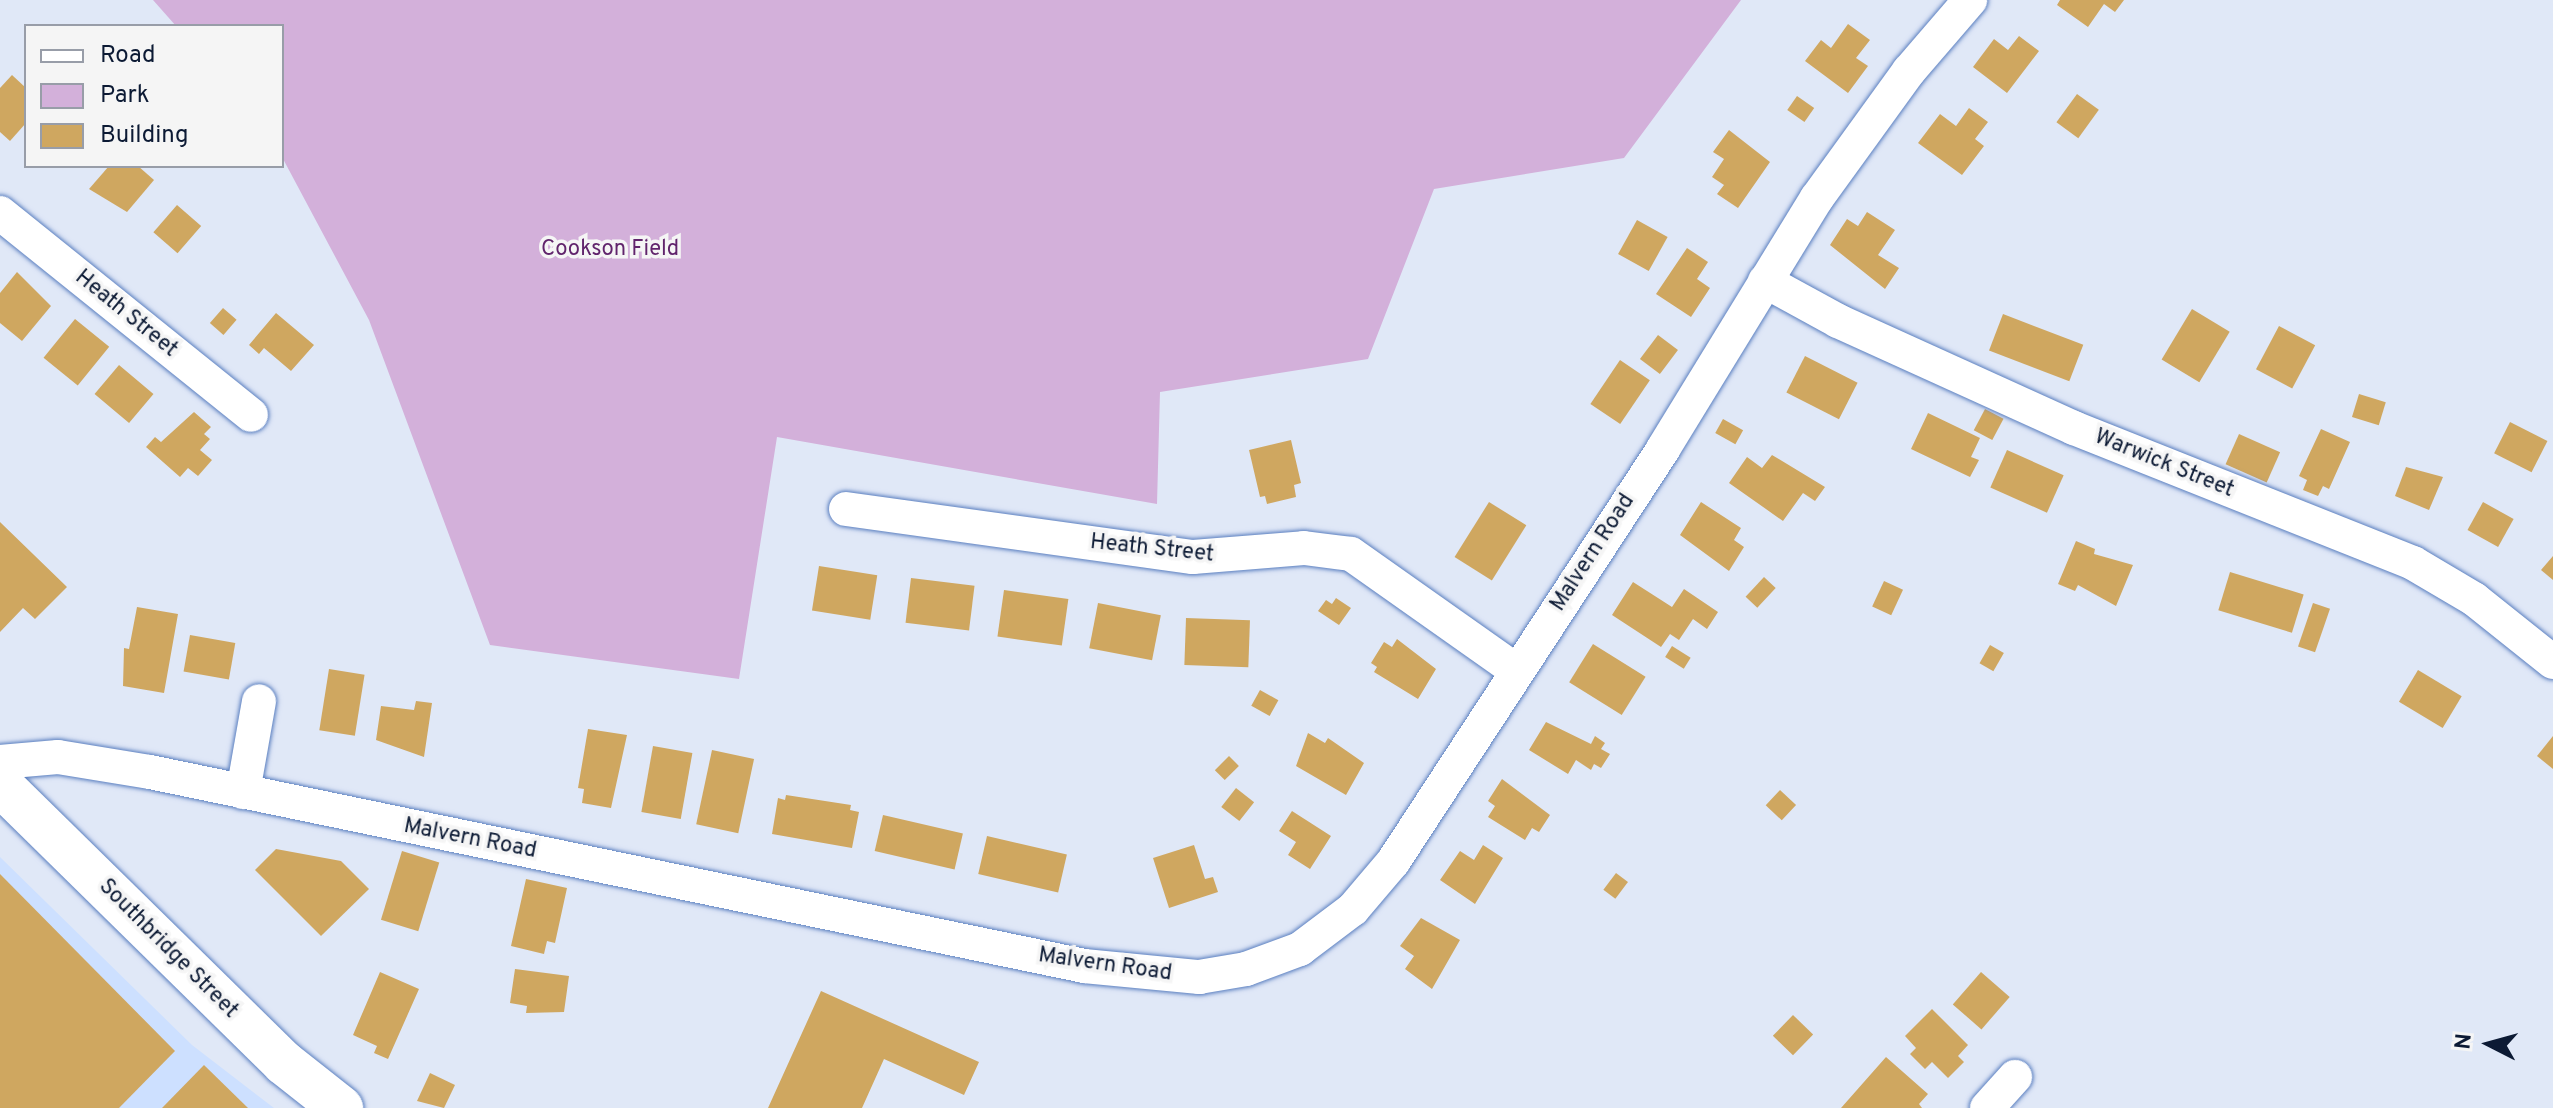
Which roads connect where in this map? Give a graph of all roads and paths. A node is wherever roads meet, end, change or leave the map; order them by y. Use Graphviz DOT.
graph roads {
  1 [pos="1970,0"];
  2 [pos="0,213"];
  3 [pos="1765,281"];
  4 [pos="251,415"];
  5 [pos="846,509"];
  6 [pos="2553,662"];
  7 [pos="1517,671"];
  8 [pos="259,701"];
  9 [pos="0,762"];
  10 [pos="0,784"];
  11 [pos="243,792"];
  12 [pos="2015,1077"];
  13 [pos="341,1108"];
  14 [pos="1987,1108"];
  1 -- 3 [label="street, Malvern Road"];
  2 -- 4 [label="street, Heath Street"];
  3 -- 6 [label="street, Warwick Street"];
  3 -- 7 [label="street, Malvern Road"];
  5 -- 7 [label="street, Heath Street"];
  7 -- 11 [label="street, Malvern Road"];
  8 -- 11 [label="street"];
  9 -- 11 [label="street, Malvern Road"];
  10 -- 13 [label="main road, Southbridge Street"];
  12 -- 14 [label="street"];
}
